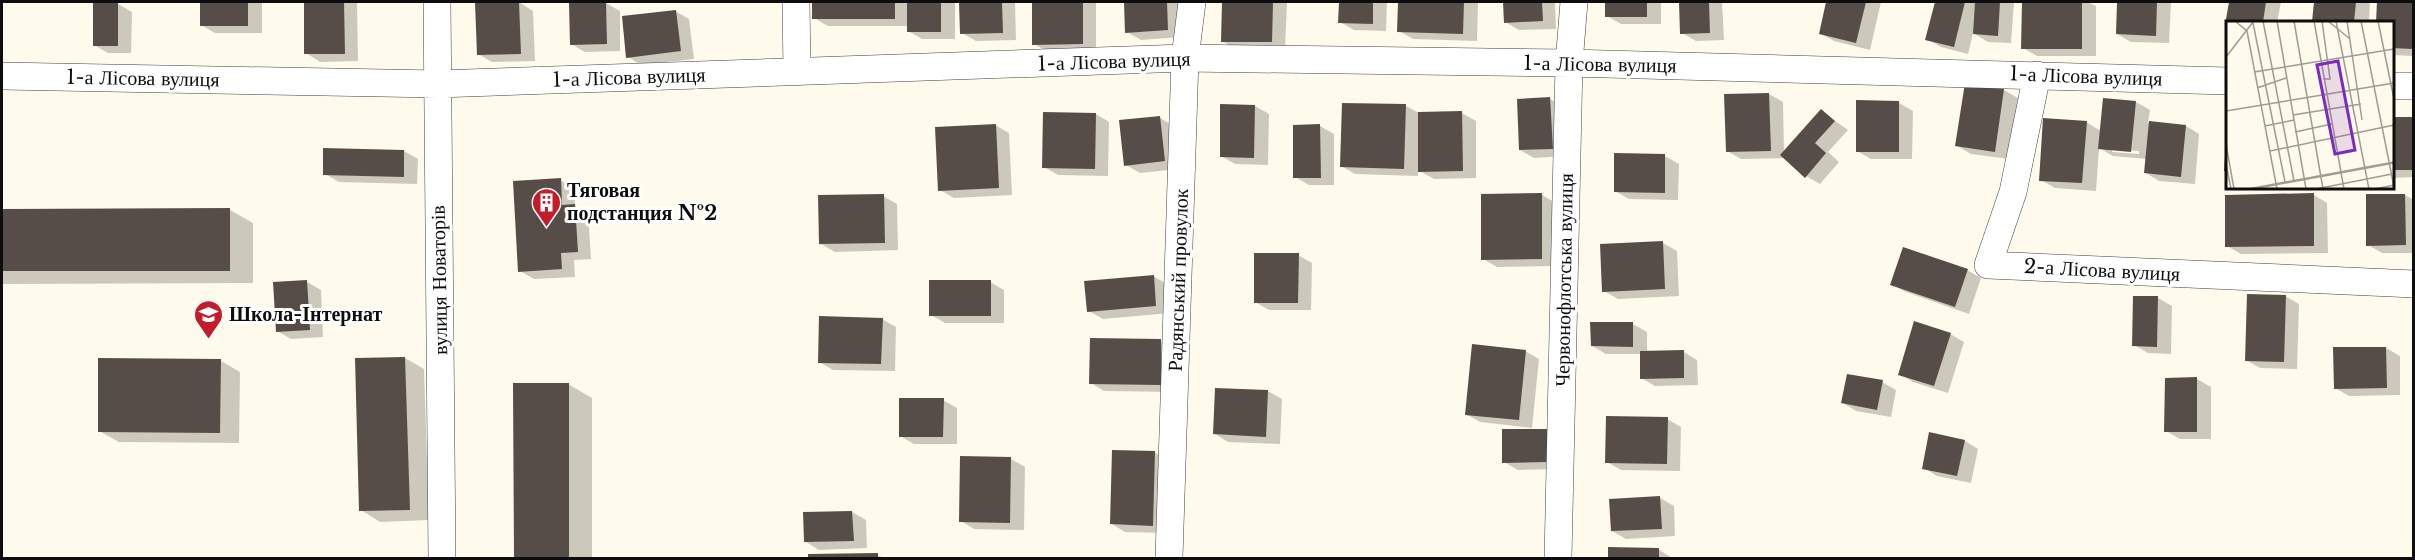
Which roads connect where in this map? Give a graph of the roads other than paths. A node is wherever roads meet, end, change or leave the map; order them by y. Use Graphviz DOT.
graph roads {
  1 [pos="437,2"];
  2 [pos="796,2"];
  3 [pos="1192,2"];
  4 [pos="1574,2"];
  5 [pos="1185,58"];
  6 [pos="1569,63"];
  7 [pos="797,72"];
  8 [pos="2037,75"];
  9 [pos="2,76"];
  10 [pos="2226,81"];
  11 [pos="438,84"];
  12 [pos="2394,86"];
  13 [pos="2414,86"];
  14 [pos="2414,284"];
  15 [pos="442,558"];
  16 [pos="1169,558"];
  17 [pos="1558,558"];
  1 -- 11 [label="street, вулиця Новаторів"];
  2 -- 7 [label="street"];
  3 -- 5 [label="street, Радянський провулок"];
  4 -- 6 [label="street, Червонофлотська вулиця"];
  5 -- 6 [label="street, 1-а Лісова вулиця"];
  5 -- 7 [label="street, 1-а Лісова вулиця"];
  5 -- 16 [label="street, Радянський провулок"];
  6 -- 8 [label="street, 1-а Лісова вулиця"];
  6 -- 17 [label="street, Червонофлотська вулиця"];
  7 -- 11 [label="street, 1-а Лісова вулиця"];
  8 -- 10 [label="street, 1-а Лісова вулиця"];
  8 -- 14 [label="street, 2-а Лісова вулиця"];
  9 -- 11 [label="street, 1-а Лісова вулиця"];
  11 -- 15 [label="street, вулиця Новаторів"];
  12 -- 13 [label="street"];
}
